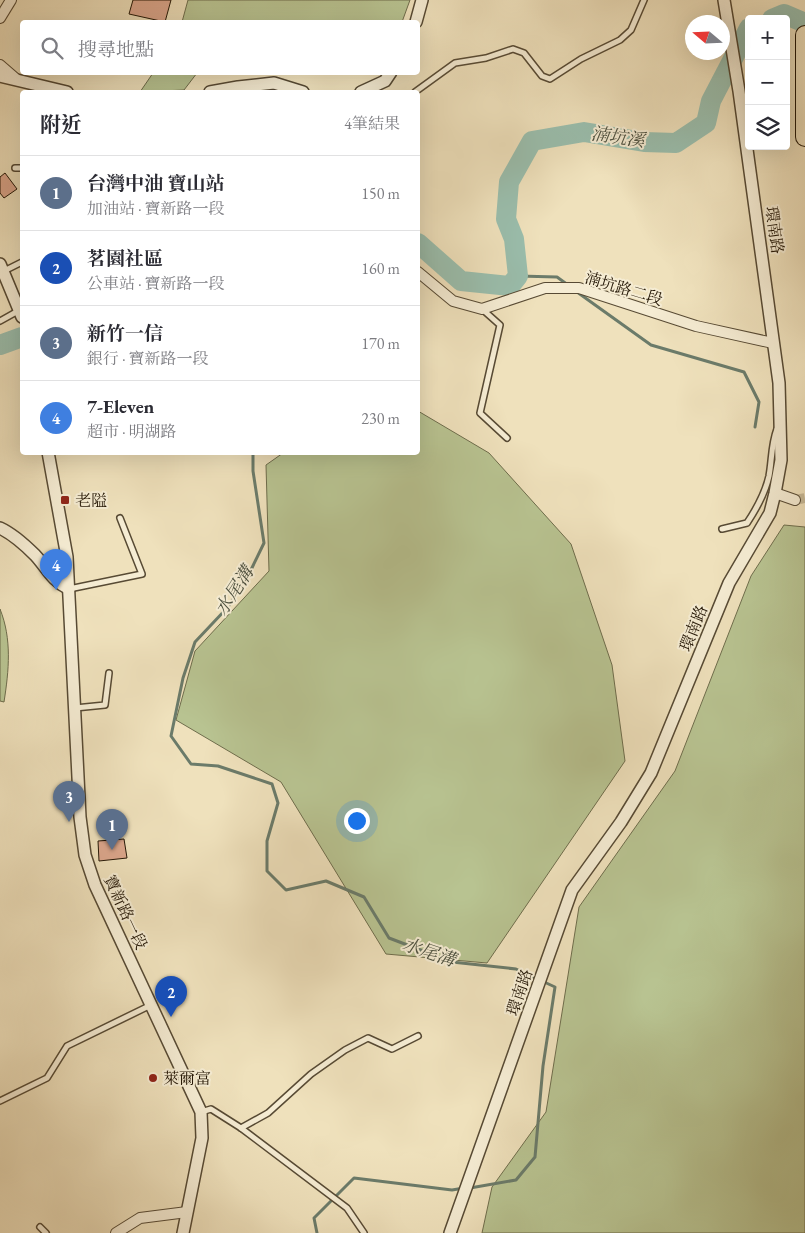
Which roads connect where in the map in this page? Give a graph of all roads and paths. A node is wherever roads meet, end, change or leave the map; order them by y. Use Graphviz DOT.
graph roads {
  1 [pos="11,0"];
  2 [pos="422,0"];
  3 [pos="644,0"];
  4 [pos="724,0"];
  5 [pos="0,18"];
  6 [pos="417,20"];
  7 [pos="805,35"];
  8 [pos="0,65"];
  9 [pos="389,75"];
  10 [pos="0,76"];
  11 [pos="18,80"];
  12 [pos="59,90"];
  13 [pos="221,90"];
  14 [pos="296,90"];
  15 [pos="366,90"];
  16 [pos="418,90"];
  17 [pos="805,137"];
  18 [pos="16,168"];
  19 [pos="20,168"];
  20 [pos="20,262"];
  21 [pos="2,267"];
  22 [pos="420,274"];
  23 [pos="20,308"];
  24 [pos="482,309"];
  25 [pos="20,313"];
  26 [pos="0,321"];
  27 [pos="773,343"];
  28 [pos="780,419"];
  29 [pos="507,438"];
  30 [pos="49,455"];
  31 [pos="775,493"];
  32 [pos="795,500"];
  33 [pos="120,518"];
  34 [pos="0,528"];
  35 [pos="722,530"];
  36 [pos="68,589"];
  37 [pos="109,673"];
  38 [pos="75,708"];
  39 [pos="151,1005"];
  40 [pos="418,1036"];
  41 [pos="0,1101"];
  42 [pos="201,1112"];
  43 [pos="241,1128"];
  44 [pos="187,1212"];
  45 [pos="40,1227"];
  46 [pos="46,1233"];
  47 [pos="116,1233"];
  48 [pos="183,1233"];
  49 [pos="364,1233"];
  50 [pos="450,1233"];
  1 -- 5 [label="street"];
  2 -- 6 [label="street"];
  3 -- 16 [label="lane"];
  4 -- 27 [label="street, 環南路"];
  7 -- 17 [label="highway"];
  8 -- 11 [label="street"];
  9 -- 15 [label="street"];
  10 -- 11 [label="street"];
  11 -- 12 [label="street"];
  13 -- 14 [label="street"];
  18 -- 19 [label="lane"];
  20 -- 21 [label="lane"];
  21 -- 23 [label="street"];
  22 -- 24 [label="street"];
  24 -- 27 [label="street, 湳坑路二段"];
  24 -- 29 [label="lane"];
  25 -- 26 [label="lane"];
  27 -- 28 [label="street, 環南路"];
  28 -- 31 [label="street, 環南路"];
  28 -- 35 [label="lane"];
  30 -- 36 [label="street, 寶新路一段"];
  31 -- 32 [label="street"];
  31 -- 50 [label="street, 環南路"];
  33 -- 36 [label="lane"];
  34 -- 36 [label="street"];
  36 -- 38 [label="street, 寶新路一段"];
  37 -- 38 [label="lane"];
  38 -- 39 [label="street, 寶新路一段"];
  39 -- 41 [label="lane"];
  39 -- 42 [label="street, 寶新路一段"];
  40 -- 43 [label="lane"];
  42 -- 43 [label="lane"];
  42 -- 44 [label="street, 寶新路一段"];
  43 -- 49 [label="lane"];
  44 -- 47 [label="street"];
  44 -- 48 [label="street, 寶新路一段"];
  45 -- 46 [label="lane"];
}
